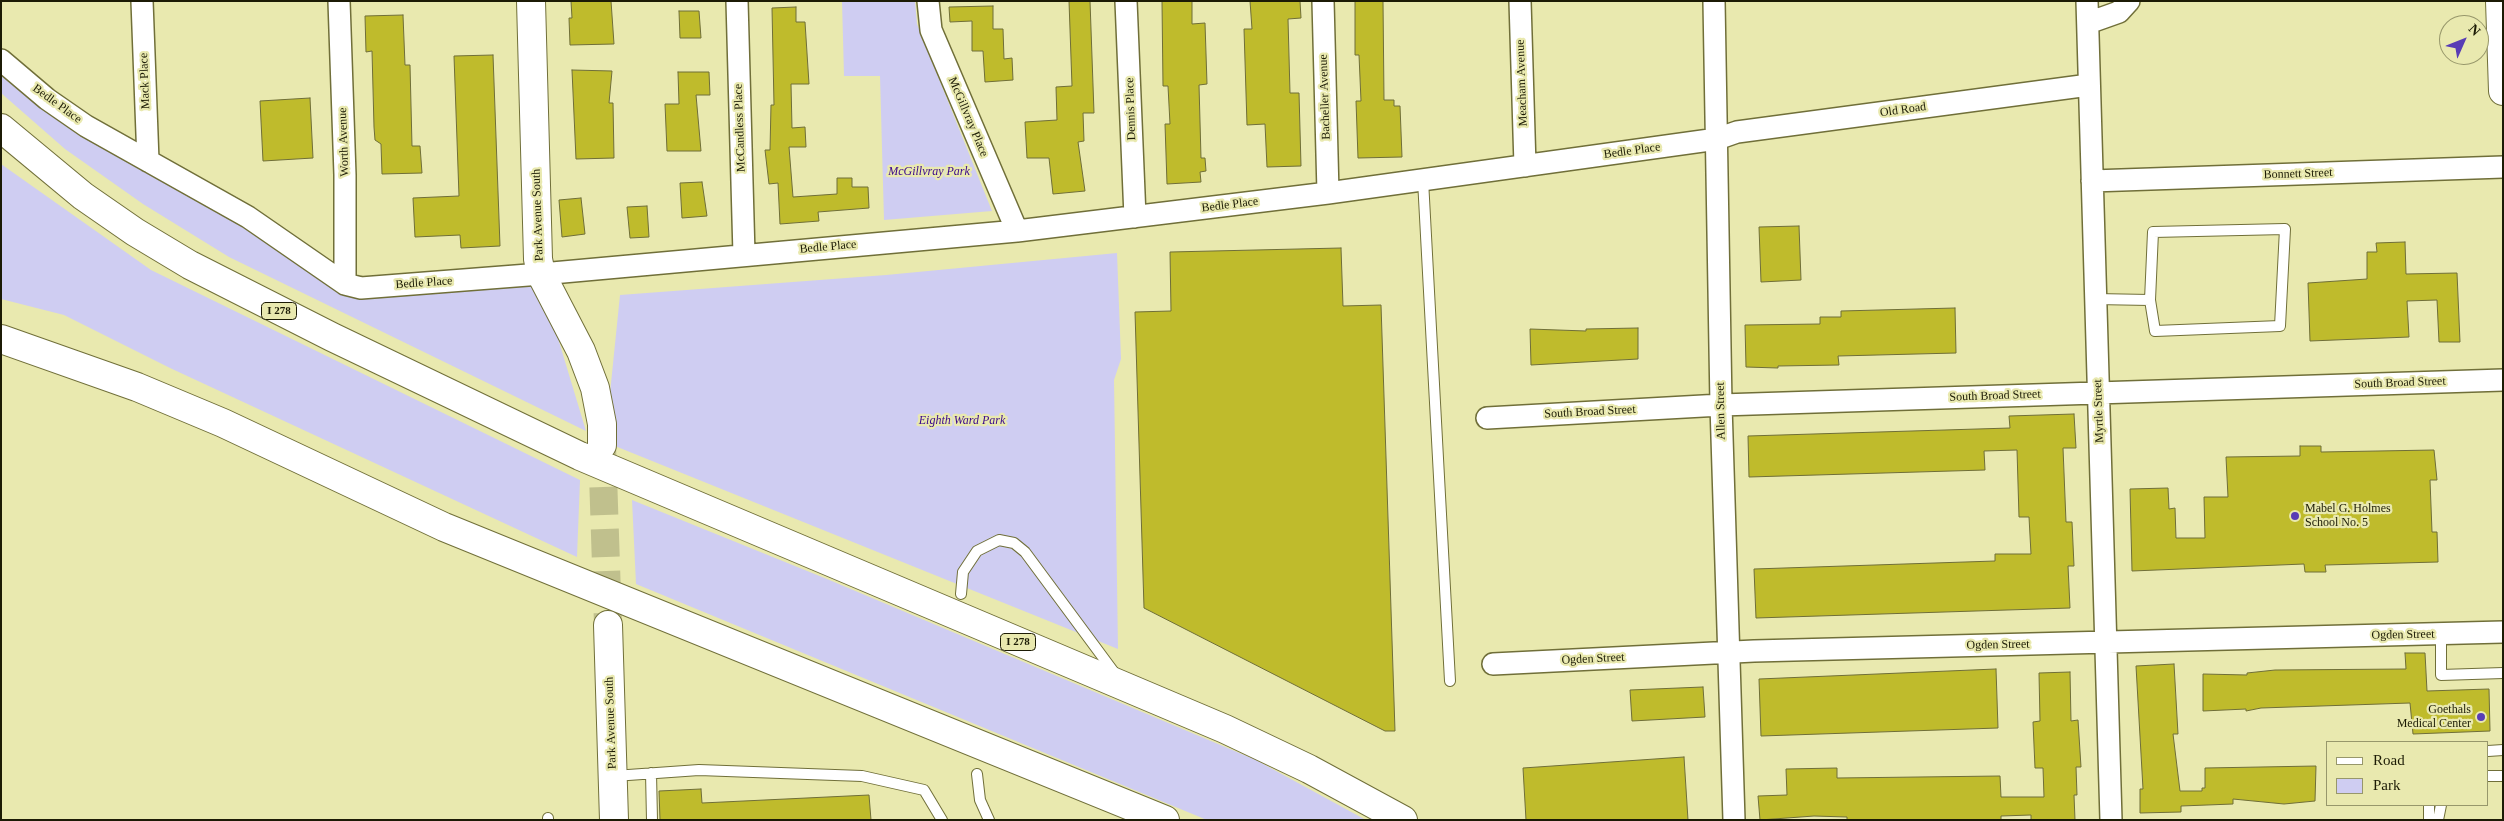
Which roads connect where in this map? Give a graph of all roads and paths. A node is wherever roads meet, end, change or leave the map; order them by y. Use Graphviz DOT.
graph roads {
  1 [pos="142,1"];
  2 [pos="339,1"];
  3 [pos="531,1"];
  4 [pos="737,1"];
  5 [pos="928,1"];
  6 [pos="1126,1"];
  7 [pos="1322,1"];
  8 [pos="1520,1"];
  9 [pos="1714,1"];
  10 [pos="2087,1"];
  11 [pos="2129,1"];
  12 [pos="2500,1"];
  13 [pos="2088,23"];
  14 [pos="1,60"];
  15 [pos="2089,85"];
  16 [pos="2503,91"];
  17 [pos="1,128"];
  18 [pos="1717,139"];
  19 [pos="148,161"];
  20 [pos="1525,166"];
  21 [pos="2503,167"];
  22 [pos="1423,180"];
  23 [pos="2092,181"];
  24 [pos="1328,193"];
  25 [pos="1135,217"];
  26 [pos="1017,231"];
  27 [pos="744,255"];
  28 [pos="541,274"];
  29 [pos="345,284"];
  30 [pos="2095,299"];
  31 [pos="2150,300"];
  32 [pos="1,339"];
  33 [pos="2503,380"];
  34 [pos="2098,393"];
  35 [pos="1720,405"];
  36 [pos="1488,418"];
  37 [pos="602,445"];
  38 [pos="961,594"];
  39 [pos="608,625"];
  40 [pos="2503,632"];
  41 [pos="2441,634"];
  42 [pos="2106,643"];
  43 [pos="1728,652"];
  44 [pos="1493,664"];
  45 [pos="2503,673"];
  46 [pos="1450,681"];
  47 [pos="1124,686"];
  48 [pos="2503,750"];
  49 [pos="2489,751"];
  50 [pos="651,774"];
  51 [pos="976,774"];
  52 [pos="613,776"];
  53 [pos="2489,776"];
  54 [pos="2503,776"];
  55 [pos="2429,806"];
  56 [pos="2441,806"];
  57 [pos="614,820"];
  58 [pos="652,820"];
  59 [pos="942,820"];
  60 [pos="989,820"];
  61 [pos="1165,820"];
  62 [pos="1403,820"];
  63 [pos="1734,820"];
  64 [pos="2111,820"];
  65 [pos="2429,820"];
  66 [pos="2438,820"];
  1 -- 19 [label="street, Mack Place"];
  2 -- 29 [label="street, Worth Avenue"];
  3 -- 28 [label="main road, Park Avenue South"];
  4 -- 27 [label="street, McCandless Place"];
  5 -- 26 [label="street, McGillvray Place"];
  6 -- 25 [label="street, Dennis Place"];
  7 -- 24 [label="street, Bacheller Avenue"];
  8 -- 20 [label="street, Meacham Avenue"];
  9 -- 18 [label="street, Allen Street"];
  10 -- 13 [label="street, Myrtle Street"];
  11 -- 13 [label="street"];
  12 -- 16 [label="main road"];
  13 -- 15 [label="street, Myrtle Street"];
  14 -- 19 [label="street, Bedle Place"];
  15 -- 18 [label="street, Old Road"];
  15 -- 23 [label="street, Myrtle Street"];
  17 -- 47 [label="main road, I 278"];
  18 -- 20 [label="street, Bedle Place"];
  18 -- 35 [label="street, Allen Street"];
  19 -- 29 [label="street, Bedle Place"];
  20 -- 22 [label="street, Bedle Place"];
  21 -- 23 [label="street, Bonnett Street"];
  22 -- 24 [label="street, Bedle Place"];
  22 -- 46 [label="lane"];
  23 -- 30 [label="street, Myrtle Street"];
  24 -- 25 [label="street, Bedle Place"];
  25 -- 26 [label="street, Bedle Place"];
  26 -- 27 [label="street, Bedle Place"];
  27 -- 28 [label="street, Bedle Place"];
  28 -- 29 [label="street, Bedle Place"];
  28 -- 37 [label="main road, Park Avenue South"];
  30 -- 31 [label="lane"];
  30 -- 34 [label="street, Myrtle Street"];
  31 -- 31 [label="lane"];
  32 -- 61 [label="main road"];
  33 -- 34 [label="street, South Broad Street"];
  34 -- 35 [label="street, South Broad Street"];
  34 -- 42 [label="street, Myrtle Street"];
  35 -- 36 [label="street, South Broad Street"];
  35 -- 43 [label="street, Allen Street"];
  38 -- 47 [label="lane"];
  39 -- 52 [label="main road, Park Avenue South"];
  40 -- 41 [label="street, Ogden Street"];
  41 -- 42 [label="street, Ogden Street"];
  41 -- 45 [label="lane"];
  42 -- 43 [label="street, Ogden Street"];
  42 -- 64 [label="street, Myrtle Street"];
  43 -- 44 [label="street, Ogden Street"];
  43 -- 63 [label="street, Allen Street"];
  47 -- 62 [label="main road, I 278"];
  48 -- 49 [label="lane"];
  50 -- 52 [label="lane"];
  50 -- 58 [label="lane"];
  50 -- 59 [label="lane"];
  51 -- 60 [label="lane"];
  52 -- 57 [label="main road, Park Avenue South"];
  53 -- 54 [label="lane"];
  55 -- 65 [label="lane"];
  56 -- 66 [label="lane"];
}
